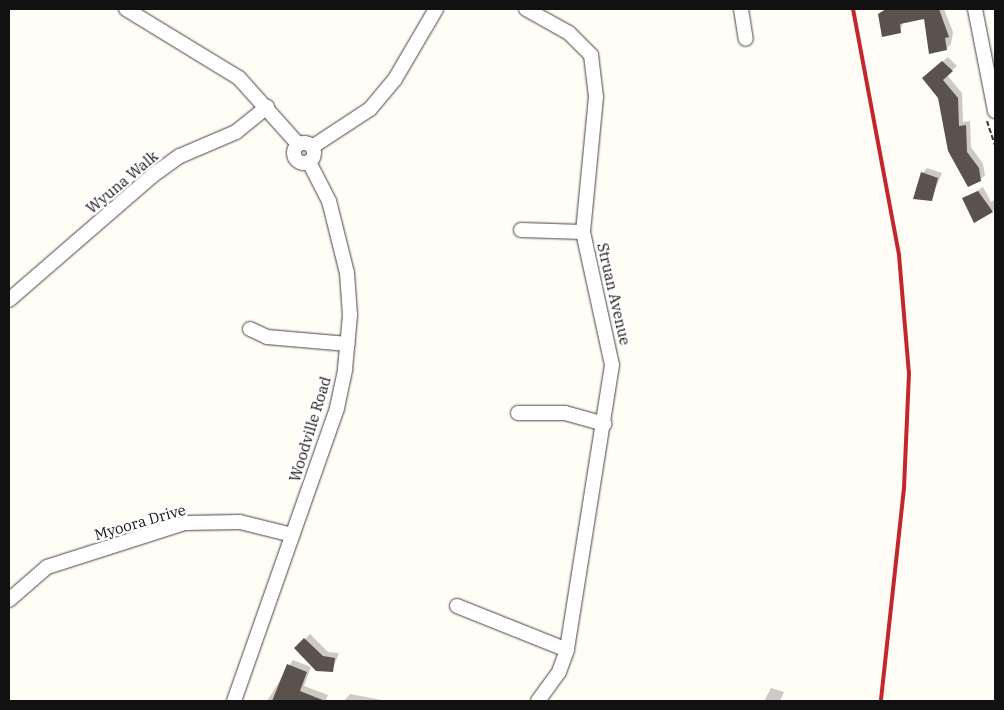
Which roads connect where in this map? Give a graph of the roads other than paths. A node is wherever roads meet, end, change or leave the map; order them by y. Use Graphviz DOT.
graph roads {
  1 [pos="126,9"];
  2 [pos="436,9"];
  3 [pos="526,9"];
  4 [pos="741,9"];
  5 [pos="975,9"];
  6 [pos="746,39"];
  7 [pos="267,107"];
  8 [pos="995,111"];
  9 [pos="298,144"];
  10 [pos="312,147"];
  11 [pos="309,162"];
  12 [pos="521,230"];
  13 [pos="583,232"];
  14 [pos="9,300"];
  15 [pos="250,329"];
  16 [pos="348,344"];
  17 [pos="518,413"];
  18 [pos="605,424"];
  19 [pos="292,535"];
  20 [pos="9,600"];
  21 [pos="457,606"];
  22 [pos="567,650"];
  23 [pos="234,701"];
  24 [pos="538,701"];
  1 -- 7 [label="street"];
  2 -- 10 [label="street"];
  3 -- 13 [label="street, Struan Avenue"];
  4 -- 6 [label="street"];
  5 -- 8 [label="street"];
  7 -- 9 [label="street"];
  7 -- 14 [label="street, Wyuna Walk"];
  9 -- 10 [label="street"];
  9 -- 11 [label="street, Woodville Road"];
  10 -- 11 [label="street"];
  11 -- 16 [label="street, Woodville Road"];
  12 -- 13 [label="street"];
  13 -- 18 [label="street, Struan Avenue"];
  15 -- 16 [label="street"];
  16 -- 19 [label="street, Woodville Road"];
  17 -- 18 [label="street"];
  18 -- 22 [label="street, Struan Avenue"];
  19 -- 20 [label="street, Myoora Drive"];
  19 -- 23 [label="street, Woodville Road"];
  21 -- 22 [label="street"];
  22 -- 24 [label="street, Struan Avenue"];
}
